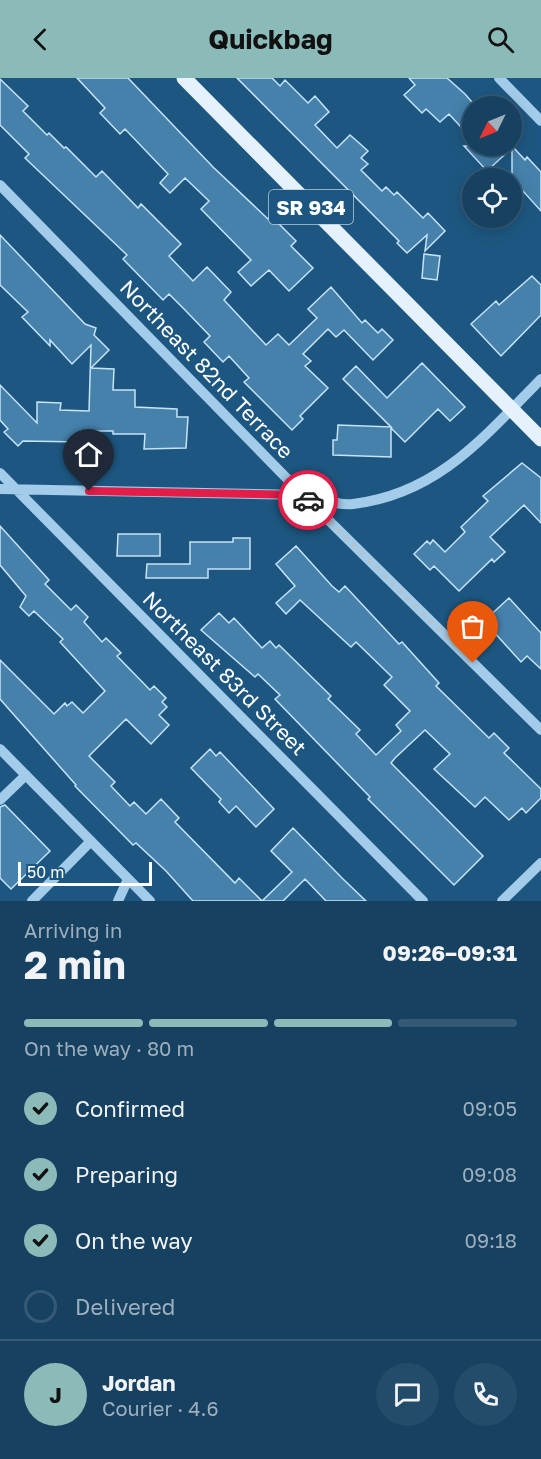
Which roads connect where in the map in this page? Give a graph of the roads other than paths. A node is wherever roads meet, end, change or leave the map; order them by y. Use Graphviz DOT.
graph roads {
  1 [pos="184,78"];
  2 [pos="499,78"];
  3 [pos="541,121"];
  4 [pos="0,185"];
  5 [pos="541,379"];
  6 [pos="511,409"];
  7 [pos="541,439"];
  8 [pos="0,473"];
  9 [pos="0,489"];
  10 [pos="17,490"];
  11 [pos="303,495"];
  12 [pos="541,730"];
  13 [pos="0,749"];
  14 [pos="26,775"];
  15 [pos="0,800"];
  16 [pos="91,841"];
  17 [pos="541,862"];
  18 [pos="128,879"];
  19 [pos="32,901"];
  20 [pos="118,901"];
  21 [pos="150,901"];
  22 [pos="423,901"];
  23 [pos="502,901"];
  1 -- 6 [label="main road, SR 934"];
  2 -- 3 [label="street"];
  4 -- 11 [label="street, Northeast 82nd Terrace"];
  5 -- 6 [label="street"];
  6 -- 7 [label="main road, SR 934"];
  6 -- 11 [label="street"];
  8 -- 10 [label="street, Northeast 83rd Street"];
  9 -- 10 [label="street"];
  10 -- 11 [label="street"];
  10 -- 22 [label="street, Northeast 83rd Street"];
  11 -- 12 [label="street, Northeast 82nd Terrace"];
  13 -- 14 [label="street"];
  14 -- 15 [label="street"];
  14 -- 16 [label="street"];
  16 -- 18 [label="street"];
  16 -- 19 [label="street"];
  17 -- 23 [label="street"];
  18 -- 20 [label="street"];
  18 -- 21 [label="street"];
}
